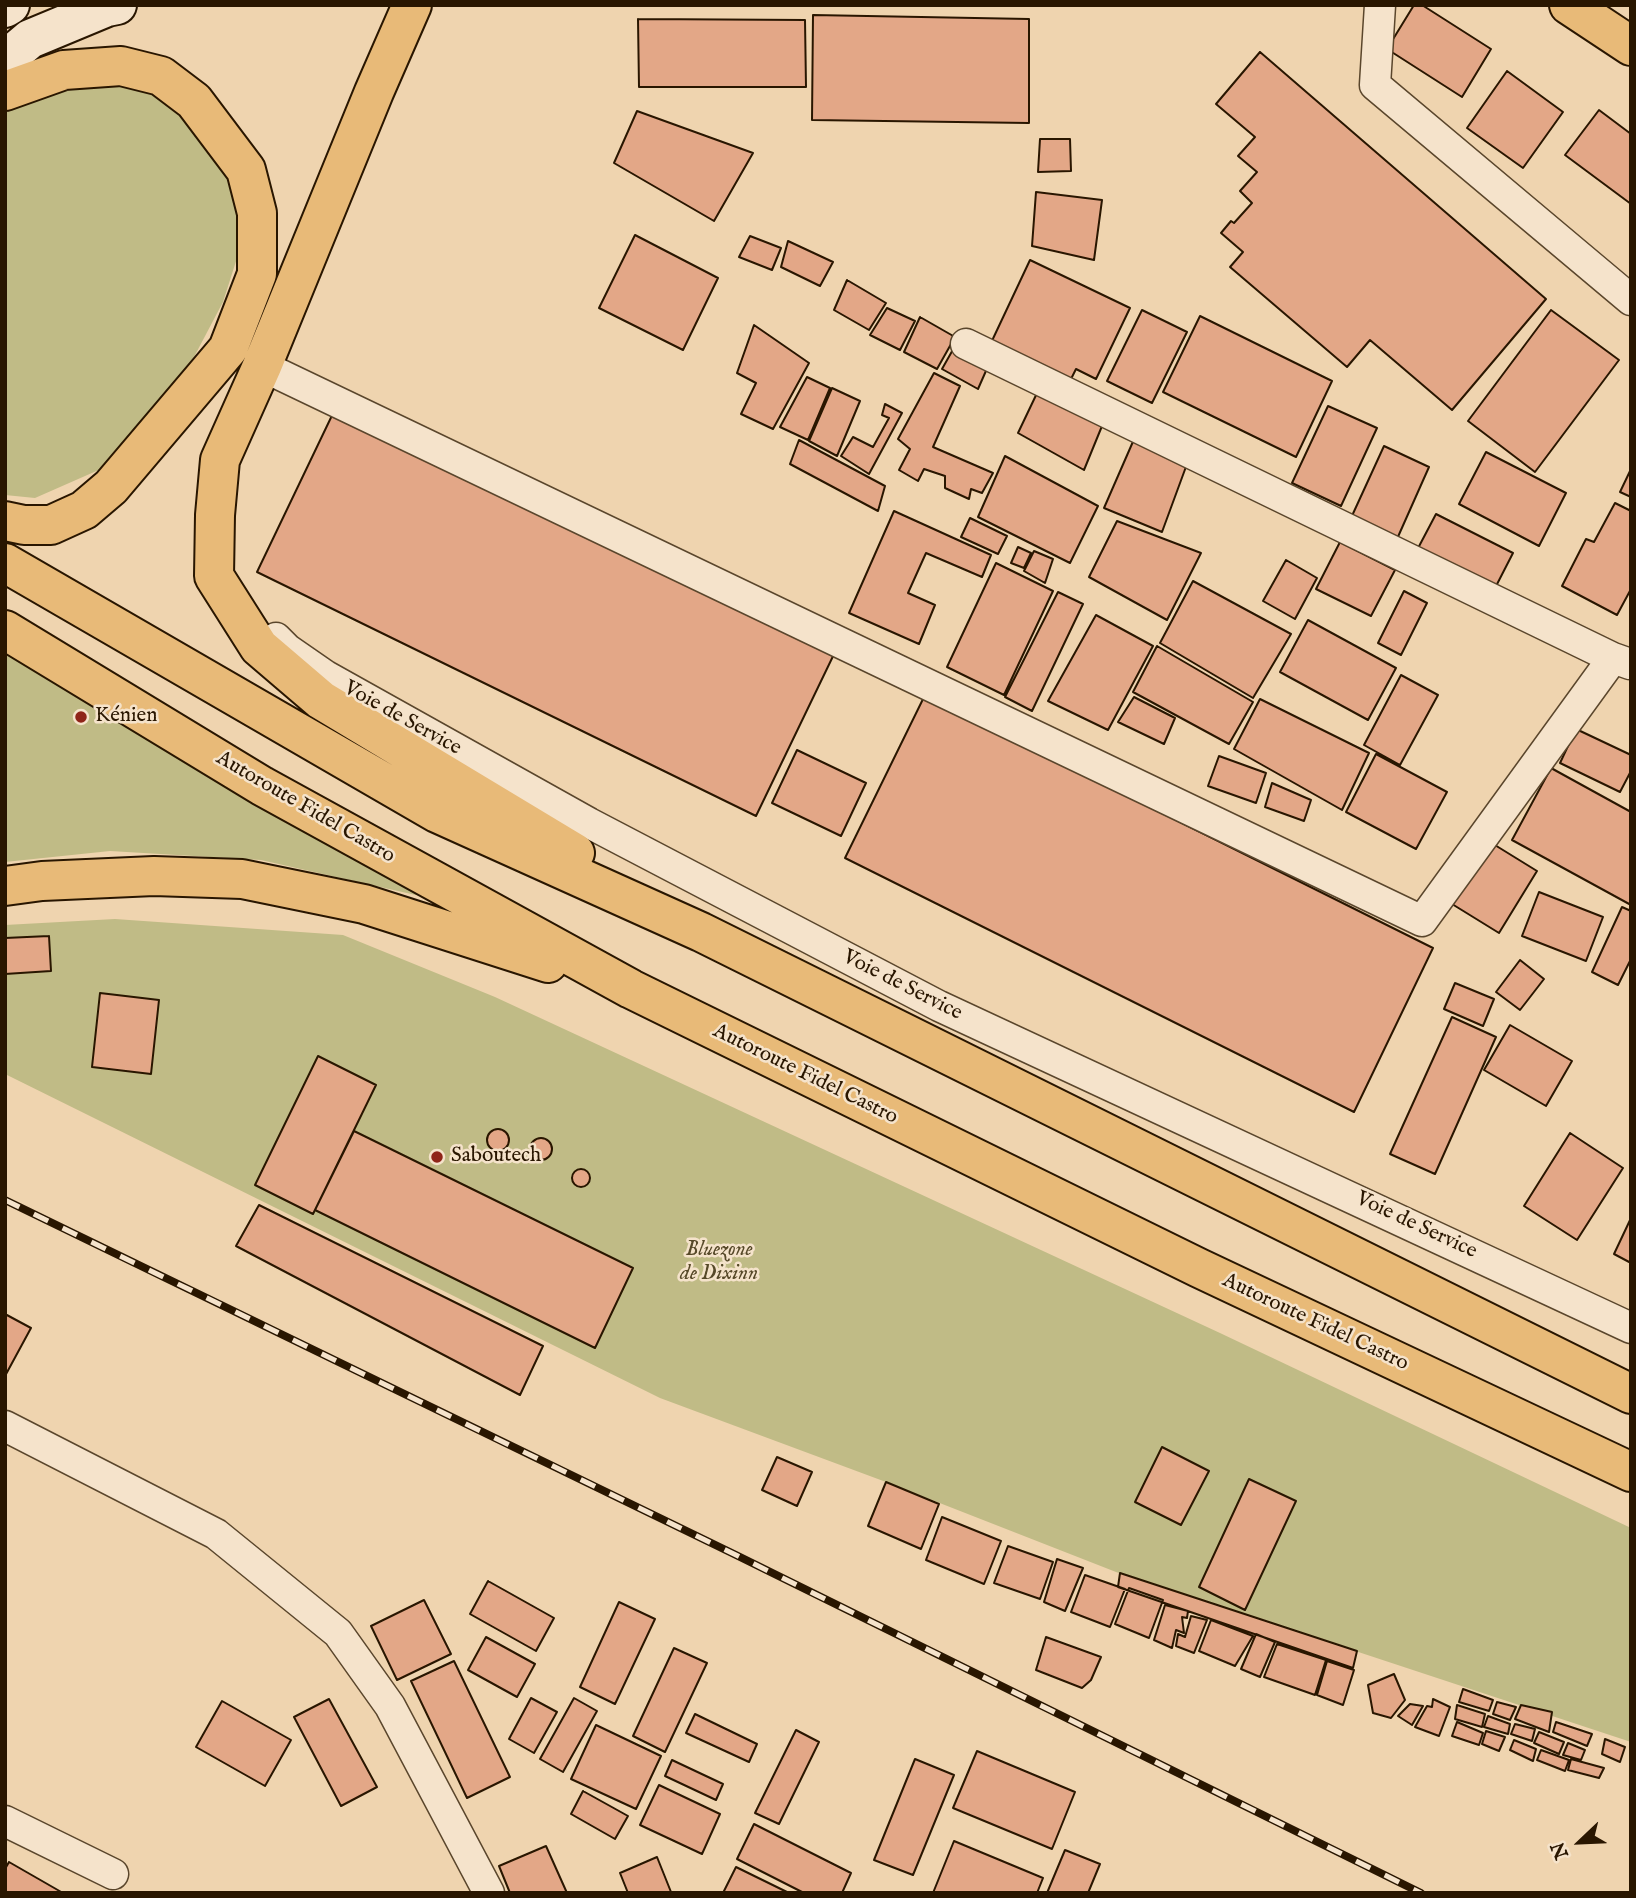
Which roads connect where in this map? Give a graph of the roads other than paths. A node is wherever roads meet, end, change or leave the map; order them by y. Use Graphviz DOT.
graph roads {
  1 [pos="10,5"];
  2 [pos="117,5"];
  3 [pos="412,5"];
  4 [pos="1381,5"];
  5 [pos="1563,5"];
  6 [pos="1570,6"];
  7 [pos="5,8"];
  8 [pos="1631,46"];
  9 [pos="5,60"];
  10 [pos="5,91"];
  11 [pos="1631,300"];
  12 [pos="966,344"];
  13 [pos="262,366"];
  14 [pos="5,521"];
  15 [pos="5,563"];
  16 [pos="214,576"];
  17 [pos="5,630"];
  18 [pos="1622,661"];
  19 [pos="5,886"];
  20 [pos="701,932"];
  21 [pos="631,989"];
  22 [pos="1631,1328"];
  23 [pos="1631,1394"];
  24 [pos="5,1426"];
  25 [pos="1631,1472"];
  26 [pos="5,1821"];
  27 [pos="113,1874"];
  28 [pos="489,1893"];
  1 -- 7 [label="main road"];
  2 -- 9 [label="main road"];
  3 -- 13 [label="main road"];
  4 -- 11 [label="street"];
  5 -- 6 [label="main road"];
  6 -- 8 [label="main road"];
  10 -- 14 [label="main road"];
  12 -- 18 [label="street"];
  13 -- 16 [label="main road"];
  13 -- 18 [label="street"];
  15 -- 20 [label="main road"];
  16 -- 20 [label="main road"];
  16 -- 22 [label="street, Voie de Service"];
  17 -- 21 [label="main road, Autoroute Fidel Castro"];
  19 -- 21 [label="main road"];
  20 -- 23 [label="main road"];
  21 -- 25 [label="main road, Autoroute Fidel Castro"];
  24 -- 28 [label="street"];
  26 -- 27 [label="street"];
}
